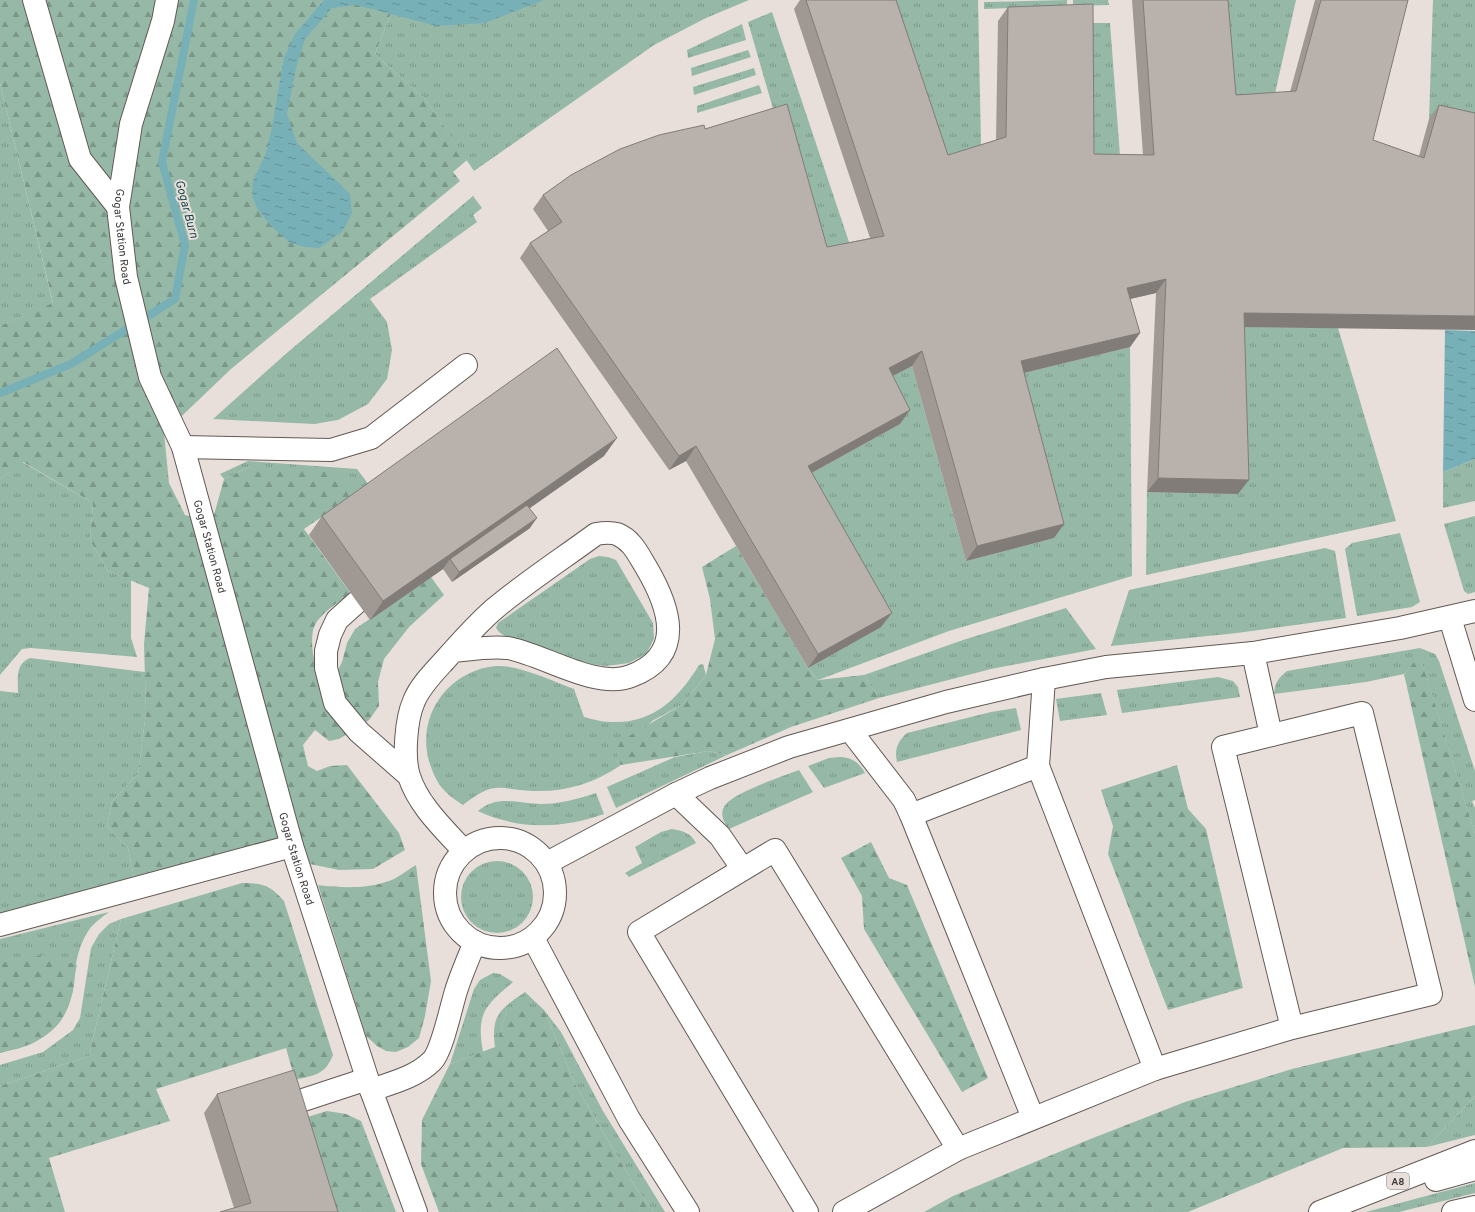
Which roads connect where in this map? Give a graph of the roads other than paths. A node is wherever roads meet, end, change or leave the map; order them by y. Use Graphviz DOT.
graph roads {
  1 [pos="34,0"];
  2 [pos="168,0"];
  3 [pos="118,207"];
  4 [pos="466,365"];
  5 [pos="183,447"];
  6 [pos="357,602"];
  7 [pos="1475,611"];
  8 [pos="1450,618"];
  9 [pos="454,651"];
  10 [pos="1253,653"];
  11 [pos="1044,679"];
  12 [pos="1475,700"];
  13 [pos="850,730"];
  14 [pos="1271,735"];
  15 [pos="1038,766"];
  16 [pos="408,775"];
  17 [pos="676,794"];
  18 [pos="911,815"];
  19 [pos="292,846"];
  20 [pos="464,851"];
  21 [pos="547,863"];
  22 [pos="742,868"];
  23 [pos="0,925"];
  24 [pos="533,938"];
  25 [pos="475,942"];
  26 [pos="1292,1028"];
  27 [pos="1155,1069"];
  28 [pos="369,1084"];
  29 [pos="291,1104"];
  30 [pos="1033,1118"];
  31 [pos="958,1149"];
  32 [pos="1475,1151"];
  33 [pos="1475,1169"];
  34 [pos="1475,1207"];
  35 [pos="416,1212"];
  36 [pos="688,1212"];
  37 [pos="807,1212"];
  38 [pos="844,1212"];
  39 [pos="1320,1212"];
  40 [pos="1453,1212"];
  1 -- 3 [label="street"];
  2 -- 3 [label="street, Gogar Station Road"];
  3 -- 5 [label="street, Gogar Station Road"];
  4 -- 5 [label="street"];
  5 -- 19 [label="street, Gogar Station Road"];
  6 -- 16 [label="street"];
  7 -- 8 [label="street"];
  8 -- 10 [label="street"];
  8 -- 12 [label="street"];
  9 -- 9 [label="street"];
  9 -- 16 [label="street"];
  10 -- 11 [label="street"];
  10 -- 14 [label="street"];
  11 -- 13 [label="street"];
  11 -- 15 [label="street"];
  13 -- 17 [label="street"];
  13 -- 18 [label="street"];
  14 -- 26 [label="street"];
  14 -- 26 [label="street"];
  15 -- 18 [label="street"];
  15 -- 27 [label="street"];
  16 -- 20 [label="street"];
  17 -- 21 [label="street"];
  17 -- 22 [label="street"];
  18 -- 30 [label="street"];
  19 -- 23 [label="street"];
  19 -- 28 [label="street, Gogar Station Road"];
  20 -- 21 [label="street"];
  20 -- 25 [label="street"];
  21 -- 24 [label="street"];
  22 -- 31 [label="street"];
  22 -- 37 [label="street"];
  24 -- 25 [label="street"];
  24 -- 36 [label="street"];
  25 -- 28 [label="street"];
  26 -- 27 [label="street"];
  27 -- 30 [label="street"];
  28 -- 29 [label="street"];
  28 -- 35 [label="street, Gogar Station Road"];
  30 -- 31 [label="street"];
  31 -- 38 [label="street"];
  32 -- 39 [label="street, A8"];
  33 -- 39 [label="street, A8"];
  34 -- 40 [label="street"];
}
